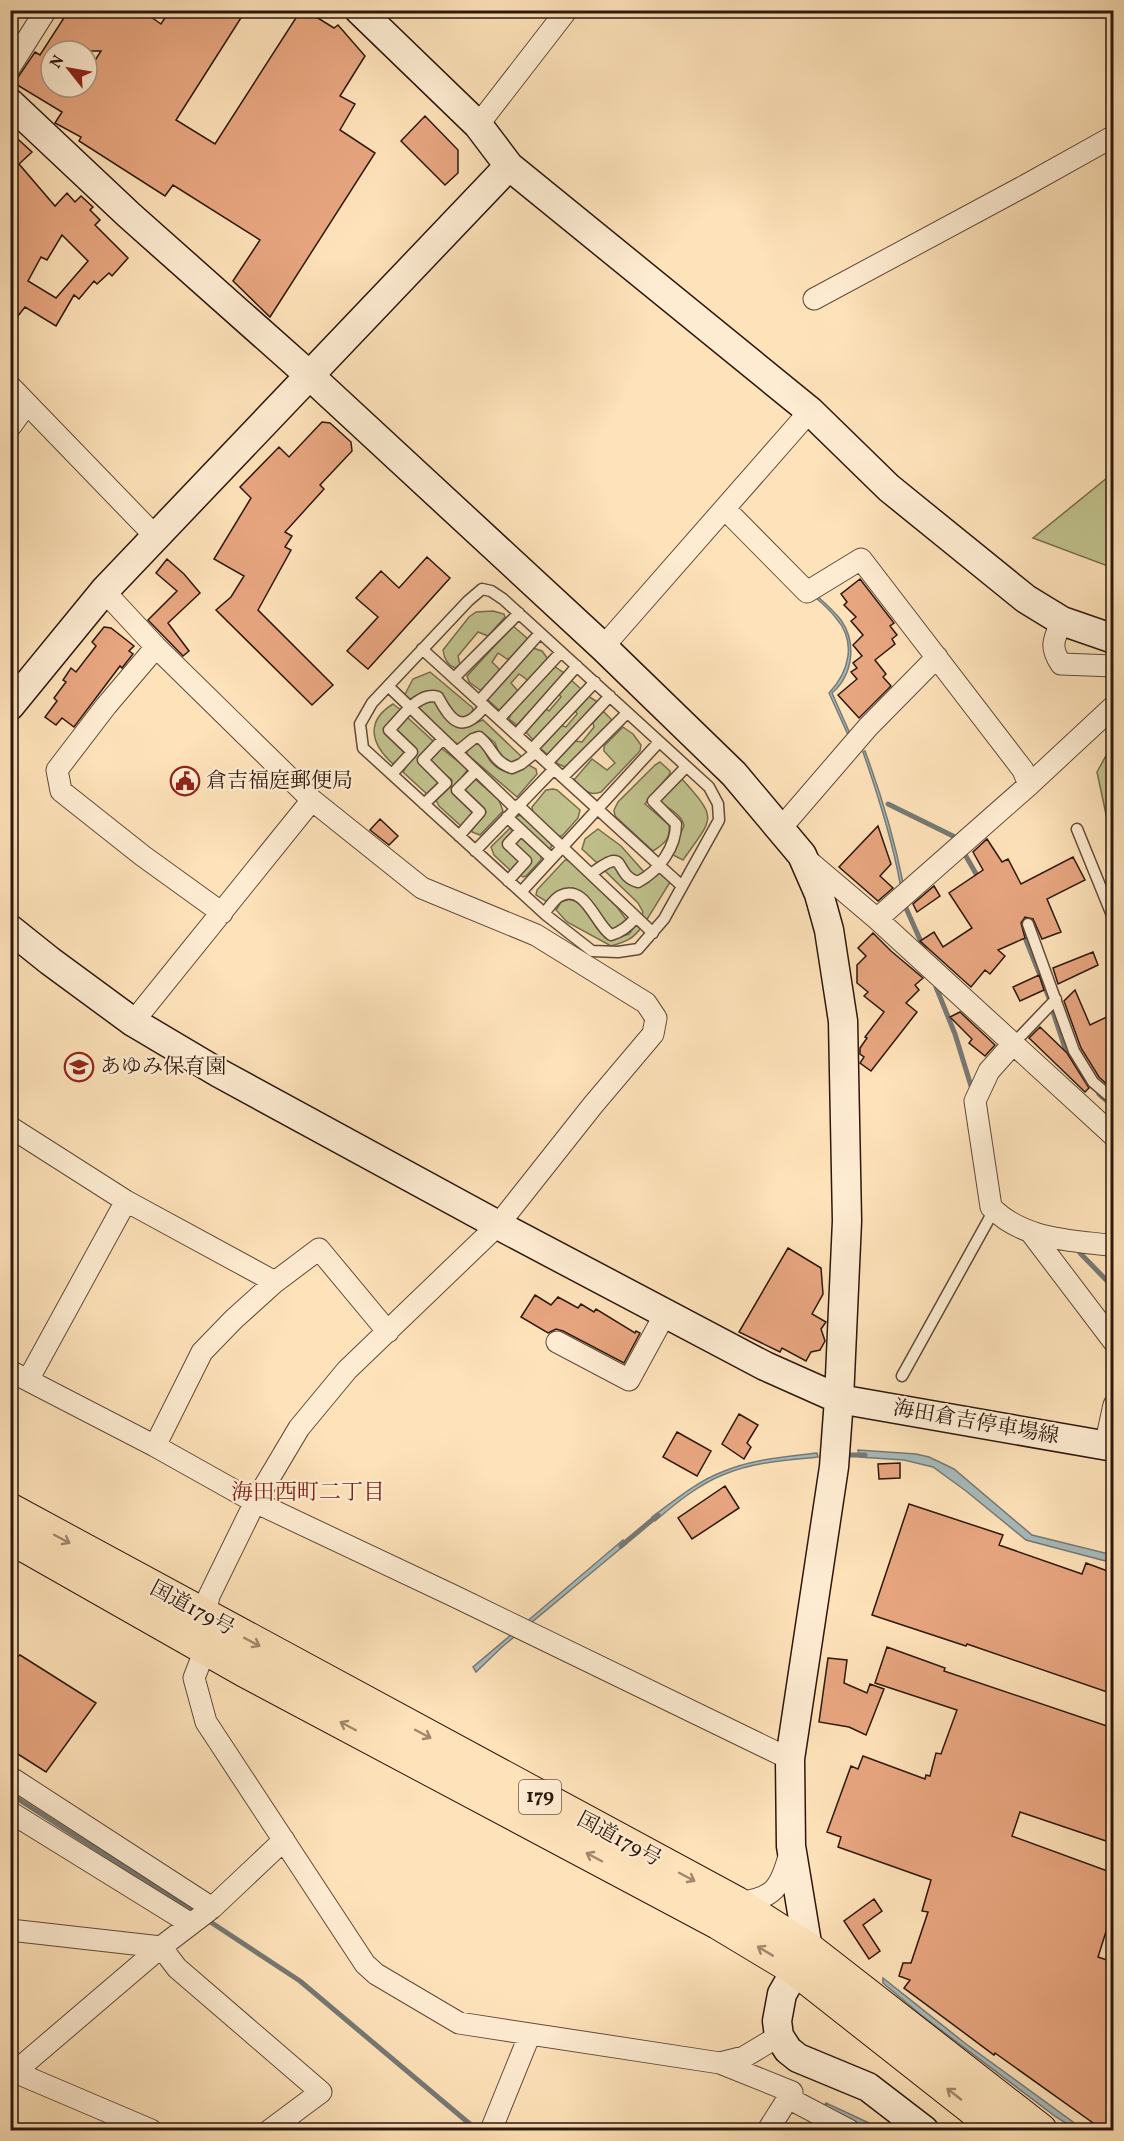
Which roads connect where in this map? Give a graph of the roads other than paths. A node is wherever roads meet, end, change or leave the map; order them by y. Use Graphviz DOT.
graph roads {
  1 [pos="46,10"];
  2 [pos="359,10"];
  3 [pos="567,10"];
  4 [pos="10,67"];
  5 [pos="10,103"];
  6 [pos="478,125"];
  7 [pos="1113,136"];
  8 [pos="509,166"];
  9 [pos="814,299"];
  10 [pos="309,375"];
  11 [pos="10,386"];
  12 [pos="27,404"];
  13 [pos="810,411"];
  14 [pos="10,427"];
  15 [pos="725,508"];
  16 [pos="156,537"];
  17 [pos="104,591"];
  18 [pos="519,613"];
  19 [pos="1062,621"];
  20 [pos="540,633"];
  21 [pos="1113,639"];
  22 [pos="156,647"];
  23 [pos="603,647"];
  24 [pos="422,649"];
  25 [pos="561,652"];
  26 [pos="938,657"];
  27 [pos="577,666"];
  28 [pos="1113,666"];
  29 [pos="454,678"];
  30 [pos="595,682"];
  31 [pos="388,686"];
  32 [pos="610,696"];
  33 [pos="482,703"];
  34 [pos="10,705"];
  35 [pos="1113,706"];
  36 [pos="411,708"];
  37 [pos="627,712"];
  38 [pos="500,719"];
  39 [pos="516,735"];
  40 [pos="443,739"];
  41 [pos="659,742"];
  42 [pos="534,751"];
  43 [pos="457,752"];
  44 [pos="550,766"];
  45 [pos="686,767"];
  46 [pos="476,771"];
  47 [pos="392,774"];
  48 [pos="564,777"];
  49 [pos="1029,785"];
  50 [pos="312,800"];
  51 [pos="424,804"];
  52 [pos="517,807"];
  53 [pos="597,808"];
  54 [pos="507,817"];
  55 [pos="781,828"];
  56 [pos="1077,829"];
  57 [pos="520,830"];
  58 [pos="459,836"];
  59 [pos="562,847"];
  60 [pos="475,850"];
  61 [pos="802,855"];
  62 [pos="551,858"];
  63 [pos="660,866"];
  64 [pos="591,874"];
  65 [pos="508,881"];
  66 [pos="682,886"];
  67 [pos="520,891"];
  68 [pos="222,913"];
  69 [pos="544,913"];
  70 [pos="636,917"];
  71 [pos="876,919"];
  72 [pos="1113,920"];
  73 [pos="1028,924"];
  74 [pos="10,929"];
  75 [pos="653,933"];
  76 [pos="1056,999"];
  77 [pos="133,1022"];
  78 [pos="1014,1044"];
  79 [pos="1113,1100"];
  80 [pos="10,1128"];
  81 [pos="1113,1136"];
  82 [pos="126,1201"];
  83 [pos="994,1210"];
  84 [pos="498,1225"];
  85 [pos="1032,1234"];
  86 [pos="1113,1244"];
  87 [pos="275,1282"];
  88 [pos="664,1314"];
  89 [pos="388,1332"];
  90 [pos="557,1342"];
  91 [pos="1113,1342"];
  92 [pos="19,1375"];
  93 [pos="902,1376"];
  94 [pos="839,1399"];
  95 [pos="1113,1405"];
  96 [pos="155,1446"];
  97 [pos="1109,1446"];
  98 [pos="255,1502"];
  99 [pos="10,1510"];
  100 [pos="10,1537"];
  101 [pos="206,1632"];
  102 [pos="790,1759"];
  103 [pos="10,1777"];
  104 [pos="10,1812"];
  105 [pos="284,1840"];
  106 [pos="791,1846"];
  107 [pos="736,1903"];
  108 [pos="212,1908"];
  109 [pos="191,1924"];
  110 [pos="10,1930"];
  111 [pos="161,1947"];
  112 [pos="802,1959"];
  113 [pos="530,2034"];
  114 [pos="779,2036"];
  115 [pos="720,2063"];
  116 [pos="12,2072"];
  117 [pos="788,2098"];
  118 [pos="910,2126"];
  119 [pos="498,2127"];
  120 [pos="151,2130"];
  121 [pos="270,2130"];
  122 [pos="768,2130"];
  123 [pos="849,2130"];
  124 [pos="1000,2130"];
  125 [pos="1040,2130"];
  1 -- 4 [label="street"];
  2 -- 6 [label="street"];
  3 -- 6 [label="street"];
  5 -- 10 [label="street"];
  6 -- 8 [label="street"];
  7 -- 9 [label="street"];
  8 -- 10 [label="street"];
  8 -- 13 [label="street"];
  10 -- 16 [label="street"];
  10 -- 23 [label="street"];
  11 -- 12 [label="street"];
  12 -- 14 [label="street"];
  12 -- 16 [label="street"];
  13 -- 15 [label="street"];
  13 -- 19 [label="street"];
  15 -- 23 [label="street"];
  15 -- 26 [label="street"];
  16 -- 17 [label="street"];
  17 -- 22 [label="street"];
  17 -- 34 [label="street"];
  18 -- 20 [label="lane"];
  18 -- 24 [label="lane"];
  18 -- 29 [label="lane"];
  19 -- 21 [label="street"];
  19 -- 28 [label="street"];
  20 -- 25 [label="lane"];
  20 -- 33 [label="lane"];
  22 -- 50 [label="street"];
  22 -- 68 [label="street"];
  23 -- 55 [label="street"];
  24 -- 29 [label="lane"];
  24 -- 31 [label="lane"];
  25 -- 27 [label="lane"];
  25 -- 38 [label="lane"];
  26 -- 49 [label="street"];
  26 -- 55 [label="street"];
  27 -- 30 [label="lane"];
  27 -- 39 [label="lane"];
  29 -- 33 [label="lane"];
  30 -- 32 [label="lane"];
  30 -- 42 [label="lane"];
  31 -- 36 [label="lane"];
  31 -- 47 [label="lane"];
  32 -- 37 [label="lane"];
  32 -- 44 [label="lane"];
  33 -- 36 [label="lane"];
  33 -- 38 [label="lane"];
  35 -- 49 [label="street"];
  36 -- 40 [label="lane"];
  36 -- 47 [label="lane"];
  37 -- 41 [label="lane"];
  37 -- 48 [label="lane"];
  38 -- 39 [label="lane"];
  39 -- 42 [label="lane"];
  40 -- 43 [label="lane"];
  40 -- 51 [label="lane"];
  41 -- 45 [label="lane"];
  41 -- 53 [label="lane"];
  42 -- 43 [label="lane"];
  42 -- 44 [label="lane"];
  43 -- 46 [label="lane"];
  44 -- 48 [label="lane"];
  44 -- 52 [label="lane"];
  45 -- 63 [label="lane"];
  45 -- 66 [label="lane"];
  46 -- 52 [label="lane"];
  46 -- 58 [label="lane"];
  47 -- 51 [label="lane"];
  48 -- 53 [label="lane"];
  49 -- 71 [label="street"];
  50 -- 68 [label="street"];
  50 -- 84 [label="street"];
  51 -- 58 [label="lane"];
  52 -- 54 [label="lane"];
  52 -- 59 [label="lane"];
  53 -- 59 [label="lane"];
  53 -- 63 [label="lane"];
  54 -- 57 [label="lane"];
  54 -- 60 [label="lane"];
  55 -- 61 [label="street"];
  56 -- 72 [label="lane"];
  57 -- 62 [label="lane"];
  57 -- 65 [label="lane"];
  58 -- 60 [label="lane"];
  59 -- 62 [label="lane"];
  59 -- 64 [label="lane"];
  60 -- 65 [label="lane"];
  61 -- 71 [label="street"];
  61 -- 94 [label="street"];
  62 -- 67 [label="lane"];
  63 -- 64 [label="lane"];
  63 -- 66 [label="lane"];
  64 -- 70 [label="lane"];
  65 -- 67 [label="lane"];
  66 -- 75 [label="lane"];
  67 -- 69 [label="lane"];
  68 -- 77 [label="street"];
  69 -- 70 [label="lane"];
  69 -- 75 [label="lane"];
  70 -- 75 [label="lane"];
  71 -- 78 [label="street"];
  73 -- 76 [label="lane"];
  74 -- 77 [label="street, 海田倉吉停車場線"];
  76 -- 78 [label="lane"];
  76 -- 79 [label="lane"];
  77 -- 84 [label="street, 海田倉吉停車場線"];
  78 -- 81 [label="street"];
  78 -- 83 [label="street"];
  80 -- 82 [label="street"];
  82 -- 87 [label="street"];
  82 -- 92 [label="street"];
  83 -- 85 [label="street"];
  83 -- 93 [label="lane"];
  84 -- 88 [label="street, 海田倉吉停車場線"];
  84 -- 89 [label="street"];
  85 -- 86 [label="street"];
  85 -- 91 [label="street"];
  87 -- 89 [label="street"];
  87 -- 96 [label="street"];
  88 -- 90 [label="street"];
  88 -- 94 [label="street, 海田倉吉停車場線"];
  89 -- 98 [label="street"];
  92 -- 96 [label="street"];
  94 -- 97 [label="street, 海田倉吉停車場線"];
  94 -- 102 [label="street"];
  95 -- 97 [label="street"];
  96 -- 98 [label="street"];
  98 -- 101 [label="street"];
  98 -- 102 [label="street"];
  99 -- 101 [label="highway, 国道179号 / 179, one-way"];
  100 -- 101 [label="highway, 国道179号 / 179"];
  101 -- 105 [label="street"];
  101 -- 107 [label="highway, 国道179号 / 179, one-way"];
  112 -- 101 [label="highway, 国道179号 / 179, one-way"];
  102 -- 106 [label="street"];
  103 -- 108 [label="street"];
  104 -- 109 [label="street"];
  105 -- 108 [label="street"];
  105 -- 113 [label="street"];
  106 -- 107 [label="street"];
  106 -- 112 [label="street"];
  107 -- 112 [label="highway, 国道179号 / 179"];
  108 -- 109 [label="street"];
  109 -- 111 [label="street"];
  110 -- 111 [label="street"];
  111 -- 116 [label="street"];
  111 -- 121 [label="street"];
  112 -- 114 [label="street"];
  124 -- 112 [label="highway, 国道179号 / 179, one-way"];
  112 -- 125 [label="highway, 国道179号 / 179"];
  113 -- 115 [label="street"];
  113 -- 119 [label="street"];
  114 -- 115 [label="street"];
  114 -- 118 [label="street"];
  115 -- 117 [label="street"];
  116 -- 120 [label="street"];
  117 -- 122 [label="street"];
  117 -- 123 [label="street"];
}
